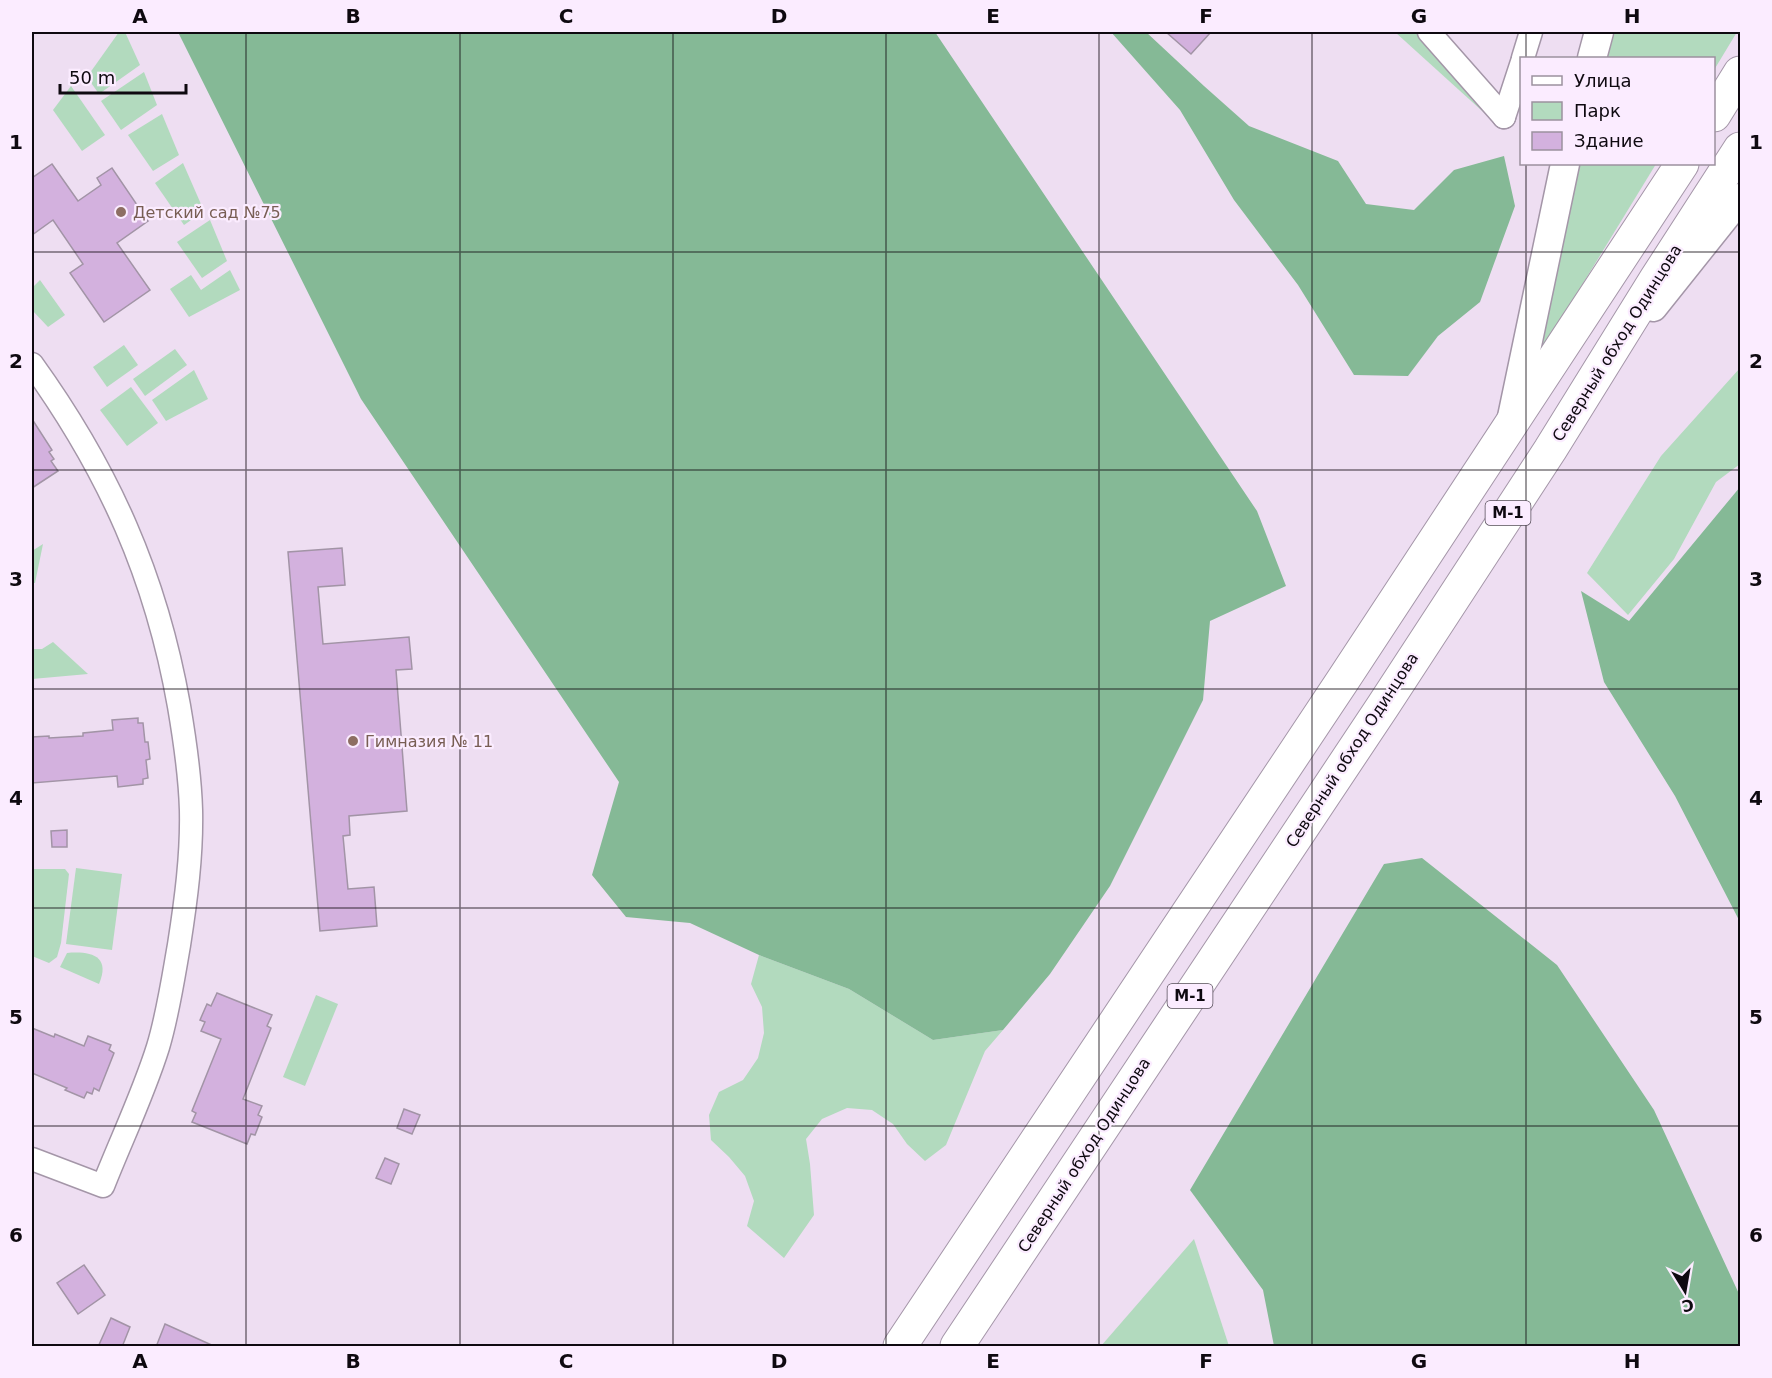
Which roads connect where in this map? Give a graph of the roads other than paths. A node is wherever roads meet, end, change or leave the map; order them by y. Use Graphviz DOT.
graph roads {
  1 [pos="1429,32"];
  2 [pos="1531,32"];
  3 [pos="1599,32"];
  4 [pos="1523,57"];
  5 [pos="1592,57"];
  6 [pos="1520,67"];
  7 [pos="1740,73"];
  8 [pos="1715,112"];
  9 [pos="1740,149"];
  10 [pos="1565,165"];
  11 [pos="1681,165"];
  12 [pos="1740,198"];
  13 [pos="32,364"];
  14 [pos="1594,381"];
  15 [pos="1510,424"];
  16 [pos="32,1159"];
  17 [pos="900,1347"];
  18 [pos="957,1347"];
  1 -- 6 [label="street"];
  2 -- 4 [label="street"];
  3 -- 5 [label="main road"];
  7 -- 8 [label="highway"];
  9 -- 14 [label="highway, Северный обход Одинцова / М-1"];
  10 -- 15 [label="main road, М-1"];
  11 -- 15 [label="highway, М-1"];
  12 -- 14 [label="main road, М-1"];
  13 -- 16 [label="street"];
  14 -- 18 [label="highway, Северный обход Одинцова / М-1"];
  15 -- 17 [label="highway, М-1"];
}
